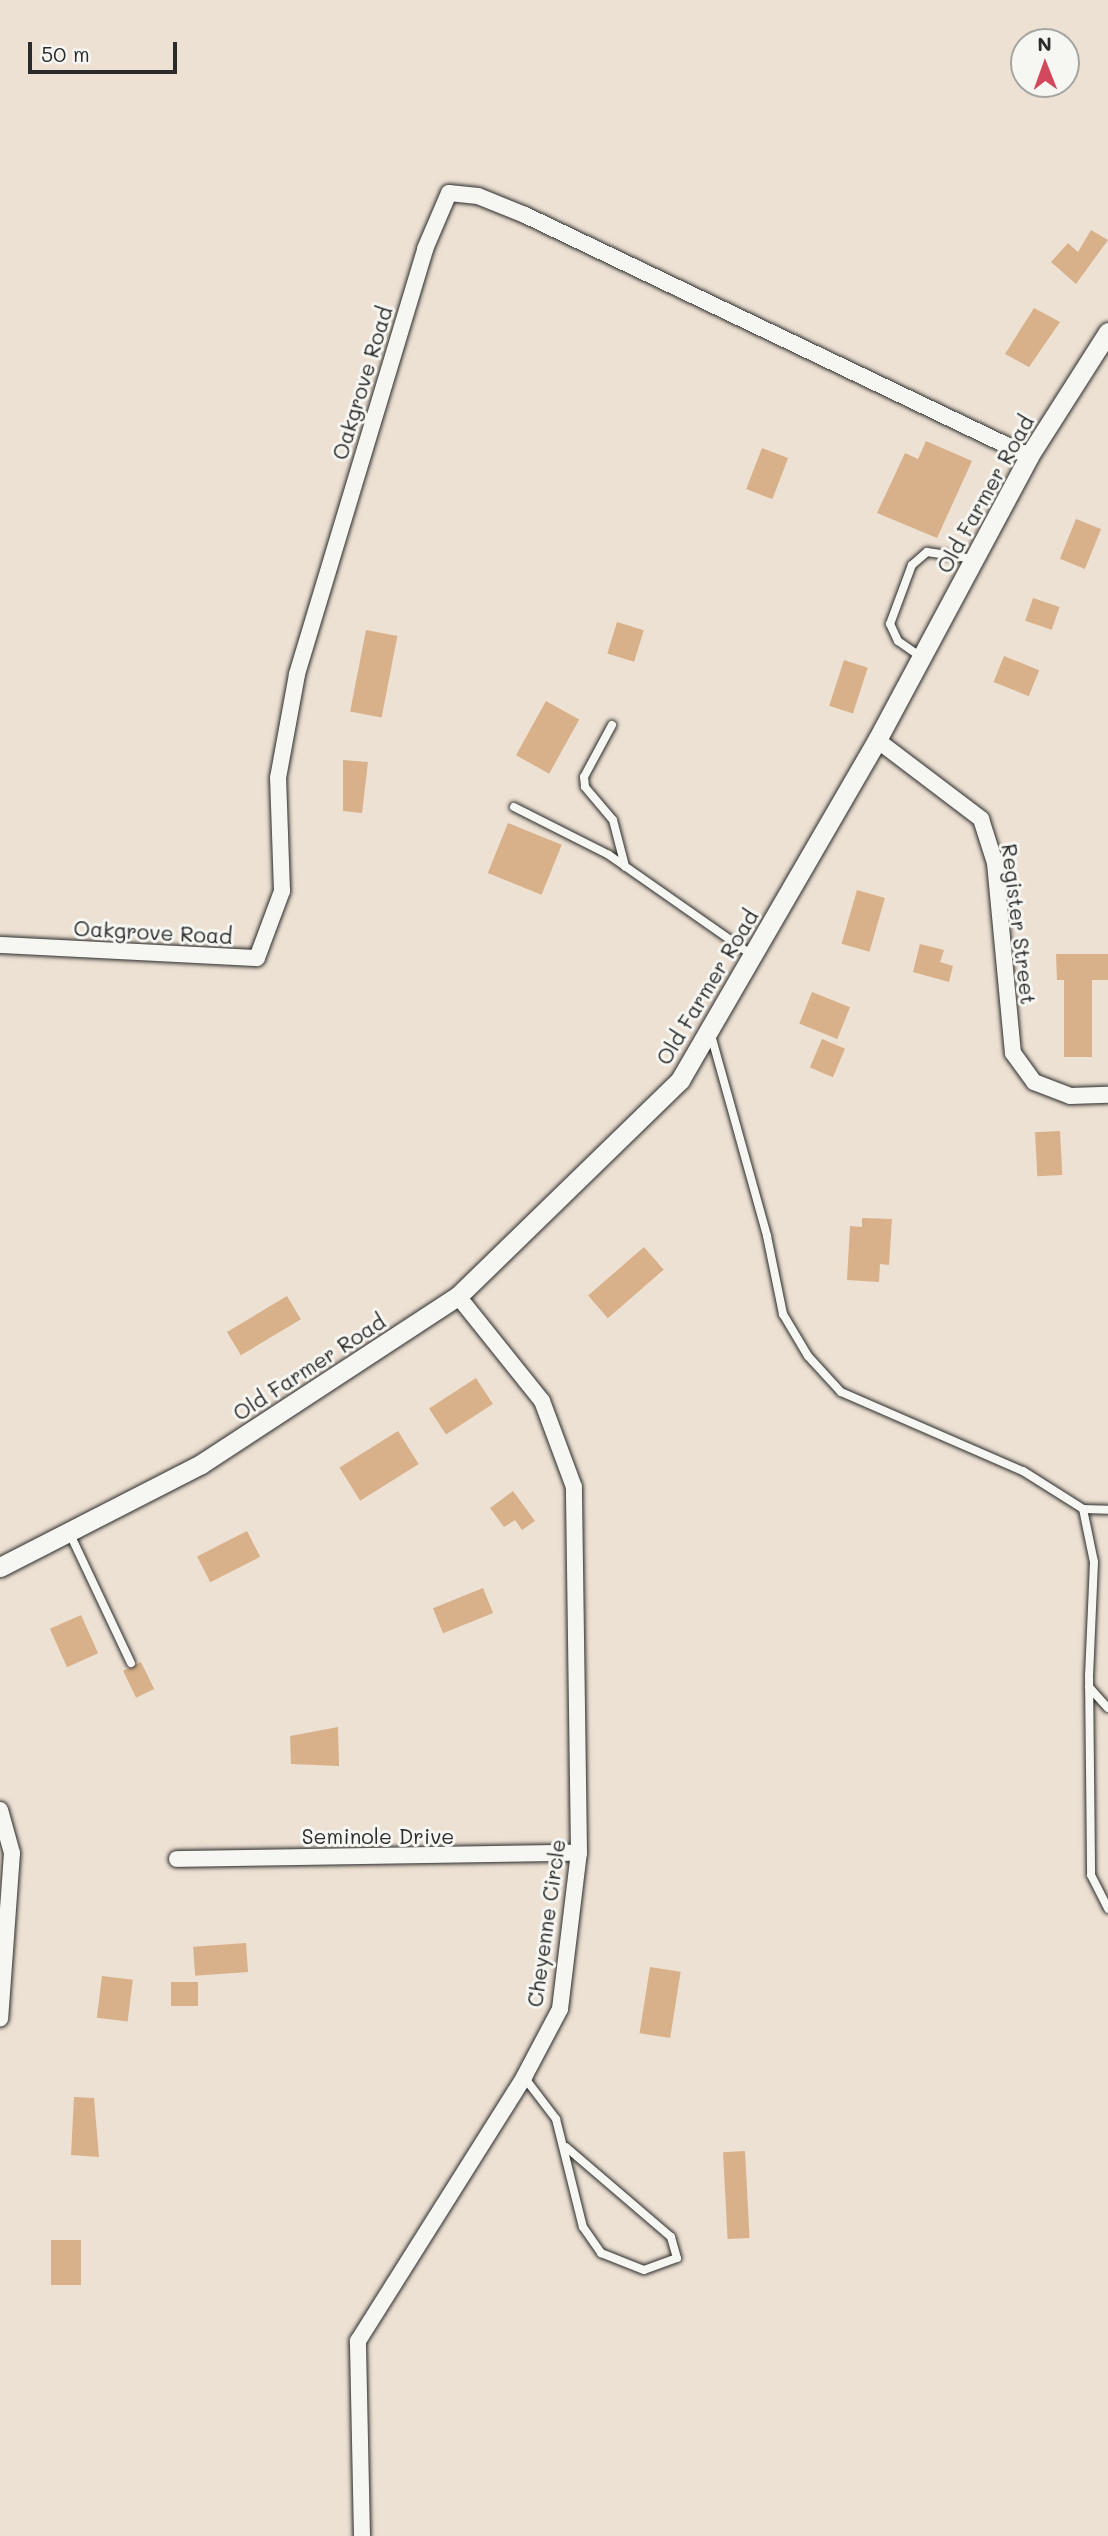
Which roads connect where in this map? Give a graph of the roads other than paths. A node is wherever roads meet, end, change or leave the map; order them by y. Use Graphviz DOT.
graph roads {
  1 [pos="1108,332"];
  2 [pos="1029,456"];
  3 [pos="974,559"];
  4 [pos="921,657"];
  5 [pos="612,725"];
  6 [pos="877,740"];
  7 [pos="514,807"];
  8 [pos="625,866"];
  9 [pos="0,945"];
  10 [pos="752,955"];
  11 [pos="709,1028"];
  12 [pos="1108,1095"];
  13 [pos="458,1296"];
  14 [pos="1083,1509"];
  15 [pos="1108,1510"];
  16 [pos="69,1532"];
  17 [pos="0,1567"];
  18 [pos="131,1663"];
  19 [pos="1089,1687"];
  20 [pos="1108,1708"];
  21 [pos="0,1810"];
  22 [pos="579,1853"];
  23 [pos="177,1859"];
  24 [pos="1108,1909"];
  25 [pos="0,2019"];
  26 [pos="524,2077"];
  27 [pos="566,2147"];
  28 [pos="362,2536"];
  1 -- 2 [label="street, Old Farmer Road"];
  2 -- 3 [label="street, Old Farmer Road"];
  2 -- 9 [label="street, Oakgrove Road"];
  3 -- 4 [label="street, Old Farmer Road"];
  3 -- 4 [label="lane"];
  4 -- 6 [label="street, Old Farmer Road"];
  5 -- 8 [label="lane"];
  6 -- 10 [label="street, Old Farmer Road"];
  6 -- 12 [label="street, Register Street"];
  7 -- 8 [label="lane"];
  8 -- 10 [label="lane"];
  10 -- 11 [label="street, Old Farmer Road"];
  11 -- 13 [label="street, Old Farmer Road"];
  11 -- 14 [label="lane"];
  13 -- 16 [label="street, Old Farmer Road"];
  13 -- 22 [label="street, Cheyenne Circle"];
  14 -- 15 [label="lane"];
  14 -- 19 [label="lane"];
  16 -- 17 [label="street, Old Farmer Road"];
  16 -- 18 [label="lane"];
  19 -- 20 [label="lane"];
  19 -- 24 [label="lane"];
  21 -- 25 [label="street"];
  22 -- 23 [label="street, Seminole Drive"];
  22 -- 26 [label="street, Cheyenne Circle"];
  26 -- 27 [label="lane"];
  26 -- 28 [label="street, Cheyenne Circle"];
  27 -- 27 [label="lane"];
}
